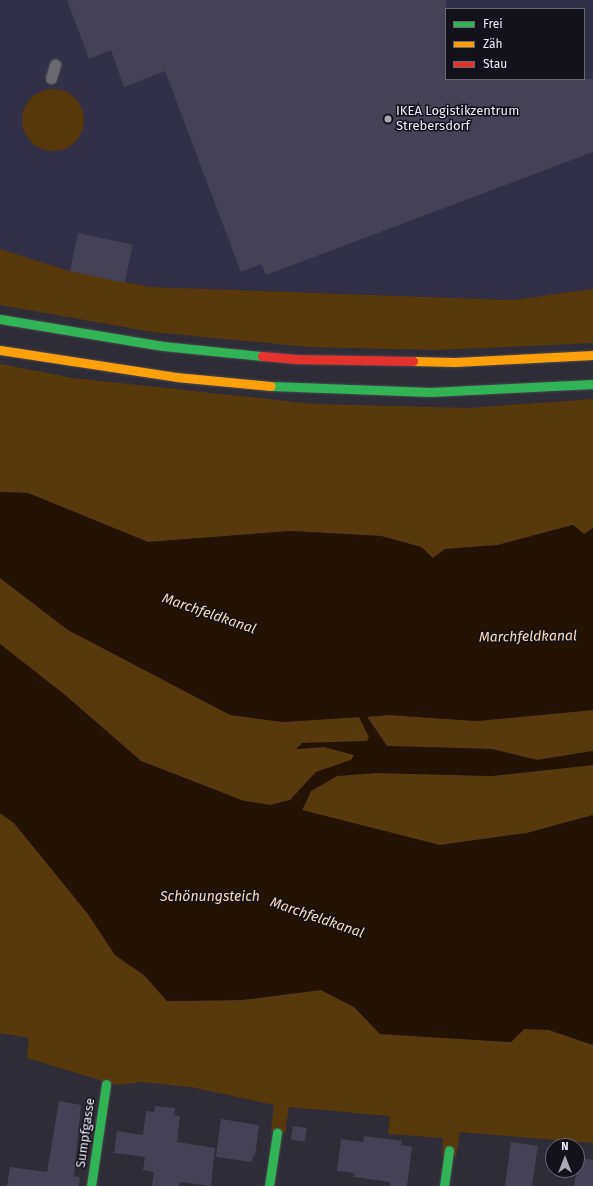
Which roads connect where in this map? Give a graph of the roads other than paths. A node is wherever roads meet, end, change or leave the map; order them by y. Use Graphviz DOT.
graph roads {
  1 [pos="55,65"];
  2 [pos="51,78"];
  3 [pos="0,319"];
  4 [pos="0,350"];
  5 [pos="593,355"];
  6 [pos="593,384"];
  7 [pos="106,1084"];
  8 [pos="277,1132"];
  9 [pos="449,1150"];
  10 [pos="91,1186"];
  11 [pos="269,1186"];
  12 [pos="444,1186"];
  1 -- 2 [label="lane"];
  3 -- 5 [label="main road"];
  4 -- 6 [label="main road"];
  7 -- 10 [label="main road, Sumpfgasse"];
  8 -- 11 [label="main road"];
  9 -- 12 [label="main road"];
}
